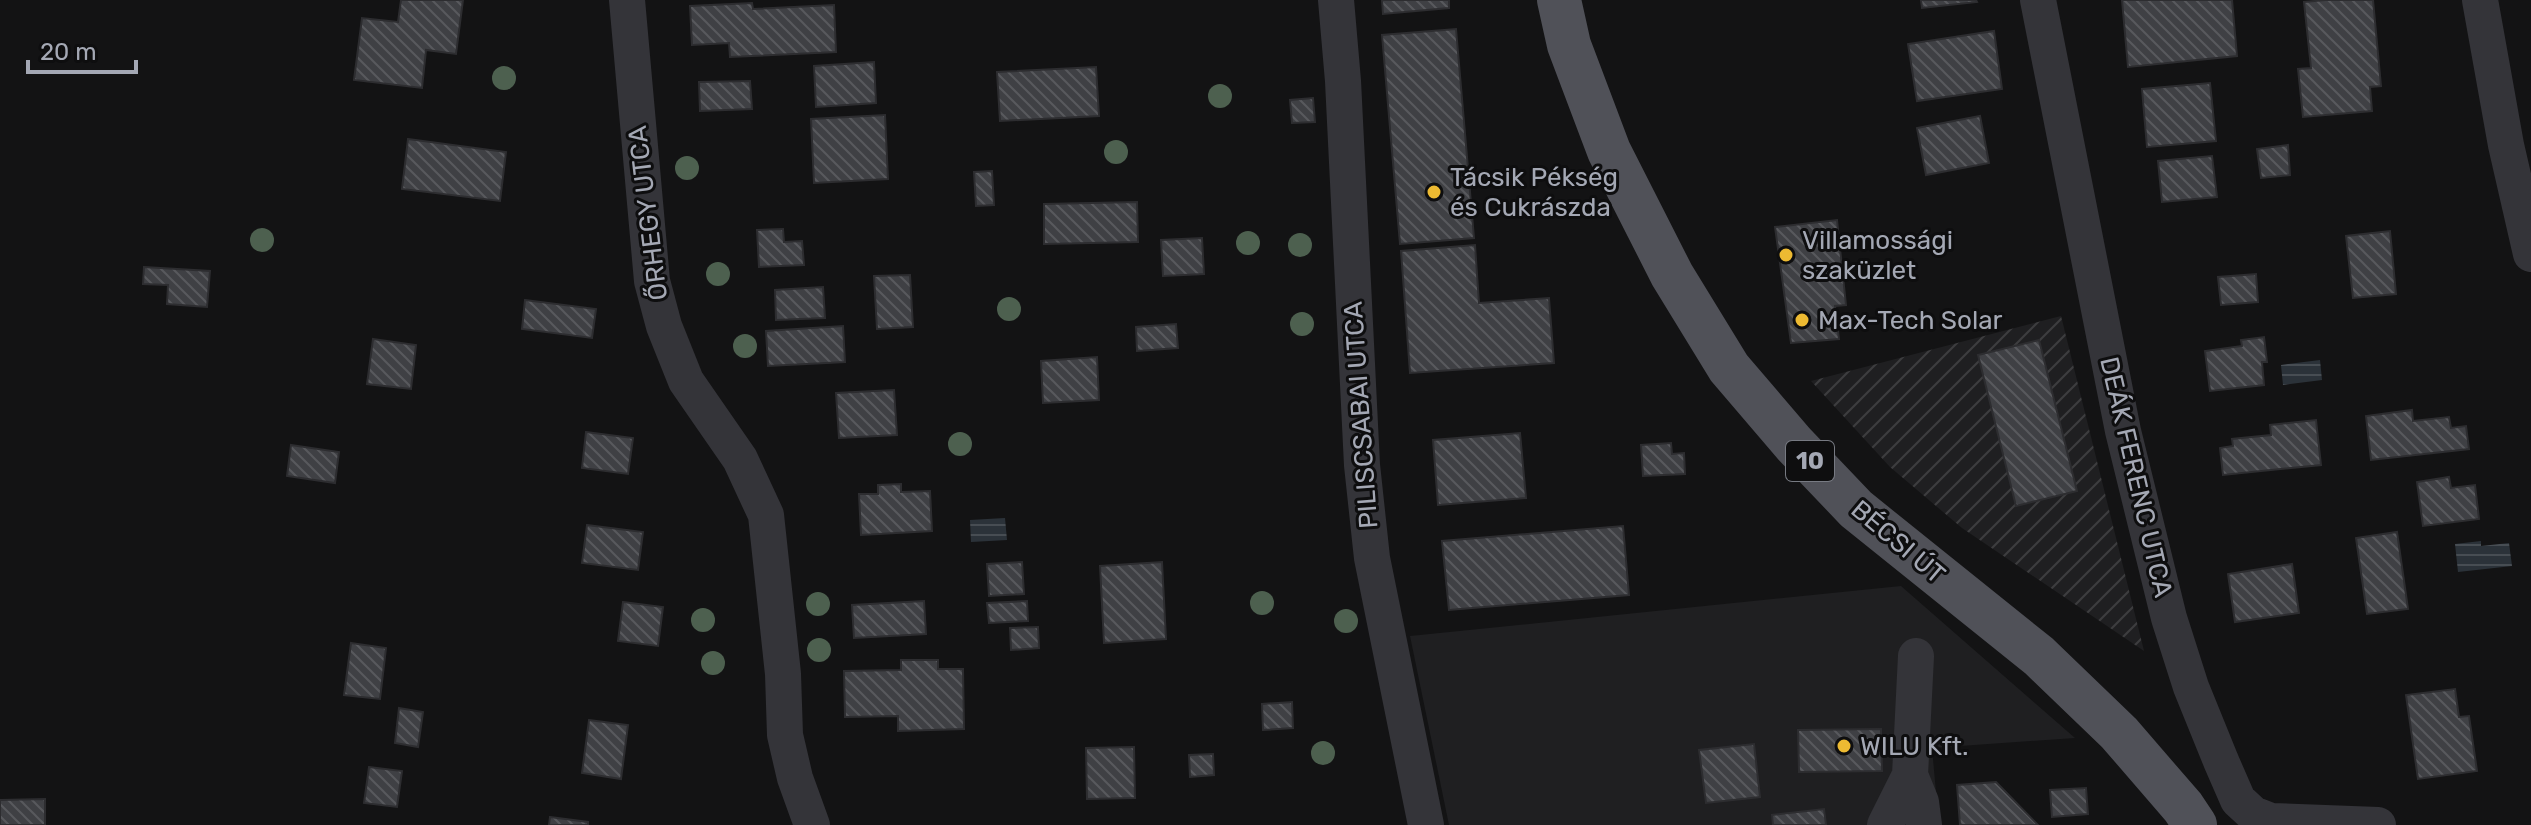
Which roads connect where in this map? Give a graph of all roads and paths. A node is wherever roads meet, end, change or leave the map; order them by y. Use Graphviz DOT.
graph roads {
  1 [pos="627,0"];
  2 [pos="1336,0"];
  3 [pos="1559,0"];
  4 [pos="2038,0"];
  5 [pos="2480,0"];
  6 [pos="2531,254"];
  7 [pos="1916,656"];
  8 [pos="1910,775"];
  9 [pos="812,825"];
  10 [pos="1426,825"];
  11 [pos="1885,825"];
  12 [pos="1924,825"];
  13 [pos="2195,825"];
  14 [pos="2378,825"];
  1 -- 9 [label="street, ŐRHEGY UTCA"];
  2 -- 10 [label="street, PILISCSABAI UTCA"];
  3 -- 13 [label="main road, BÉCSI ÚT / 10"];
  4 -- 14 [label="street, DEÁK FERENC UTCA"];
  5 -- 6 [label="street"];
  7 -- 8 [label="street"];
  8 -- 11 [label="street"];
  8 -- 12 [label="street"];
}
